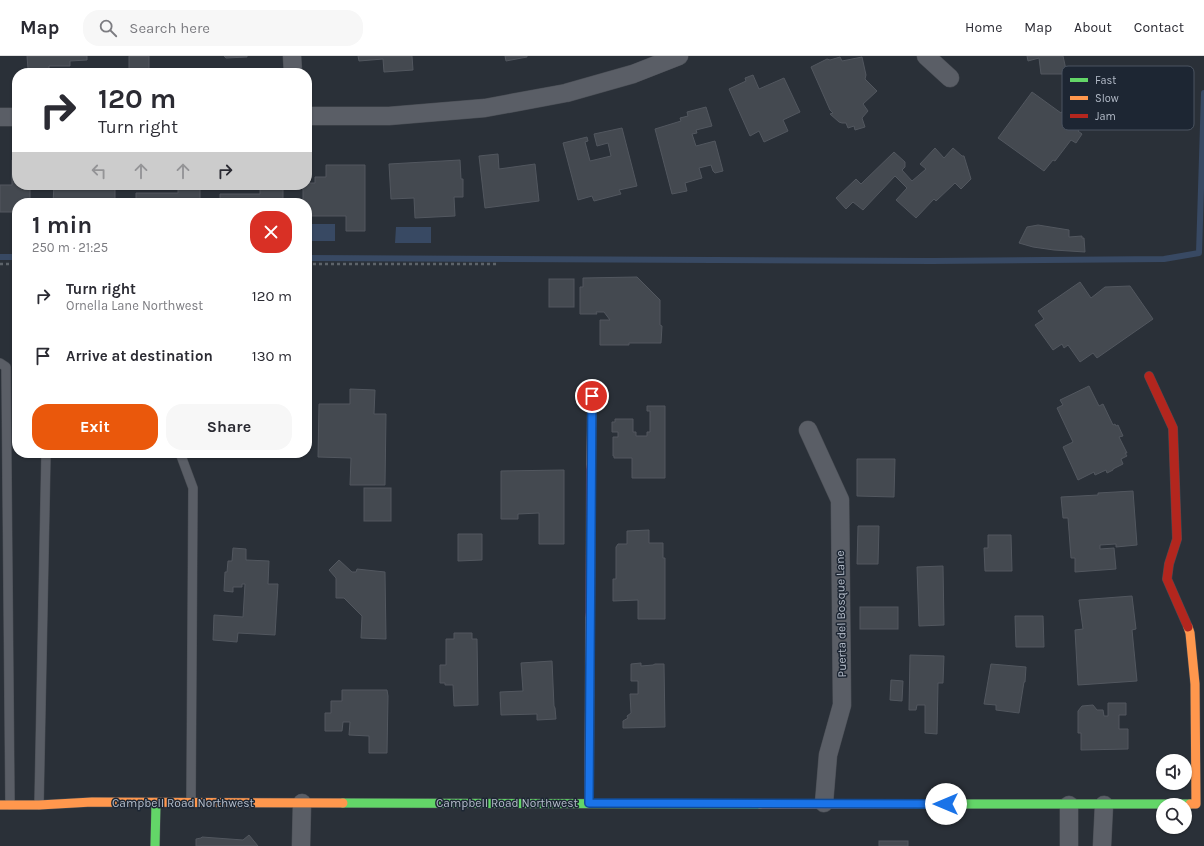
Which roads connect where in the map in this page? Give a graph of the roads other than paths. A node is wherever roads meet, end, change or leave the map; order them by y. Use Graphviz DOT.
graph roads {
  1 [pos="292,56"];
  2 [pos="679,56"];
  3 [pos="926,56"];
  4 [pos="292,68"];
  5 [pos="950,78"];
  6 [pos="312,116"];
  7 [pos="0,117"];
  8 [pos="12,117"];
  9 [pos="0,364"];
  10 [pos="1149,376"];
  11 [pos="592,396"];
  12 [pos="808,430"];
  13 [pos="46,458"];
  14 [pos="182,458"];
  15 [pos="191,802"];
  16 [pos="156,803"];
  17 [pos="302,803"];
  18 [pos="589,803"];
  19 [pos="824,803"];
  20 [pos="0,805"];
  21 [pos="10,805"];
  22 [pos="39,805"];
  23 [pos="1069,805"];
  24 [pos="1104,805"];
  25 [pos="155,846"];
  26 [pos="301,846"];
  27 [pos="1069,846"];
  28 [pos="1102,846"];
  1 -- 4 [label="street"];
  2 -- 6 [label="street"];
  3 -- 5 [label="street"];
  7 -- 8 [label="street"];
  9 -- 21 [label="lane"];
  10 -- 24 [label="street, Campbell Road Northwest"];
  11 -- 18 [label="street"];
  12 -- 19 [label="street, Puerta del Bosque Lane"];
  13 -- 22 [label="lane"];
  14 -- 15 [label="lane"];
  15 -- 16 [label="street, Campbell Road Northwest"];
  15 -- 17 [label="street, Campbell Road Northwest"];
  16 -- 22 [label="street, Campbell Road Northwest"];
  16 -- 25 [label="street"];
  17 -- 18 [label="street, Campbell Road Northwest"];
  17 -- 26 [label="street"];
  18 -- 19 [label="street, Campbell Road Northwest"];
  19 -- 23 [label="street, Campbell Road Northwest"];
  20 -- 21 [label="street, Campbell Road Northwest"];
  21 -- 22 [label="street, Campbell Road Northwest"];
  23 -- 24 [label="street, Campbell Road Northwest"];
  23 -- 27 [label="street"];
  24 -- 28 [label="street"];
}
